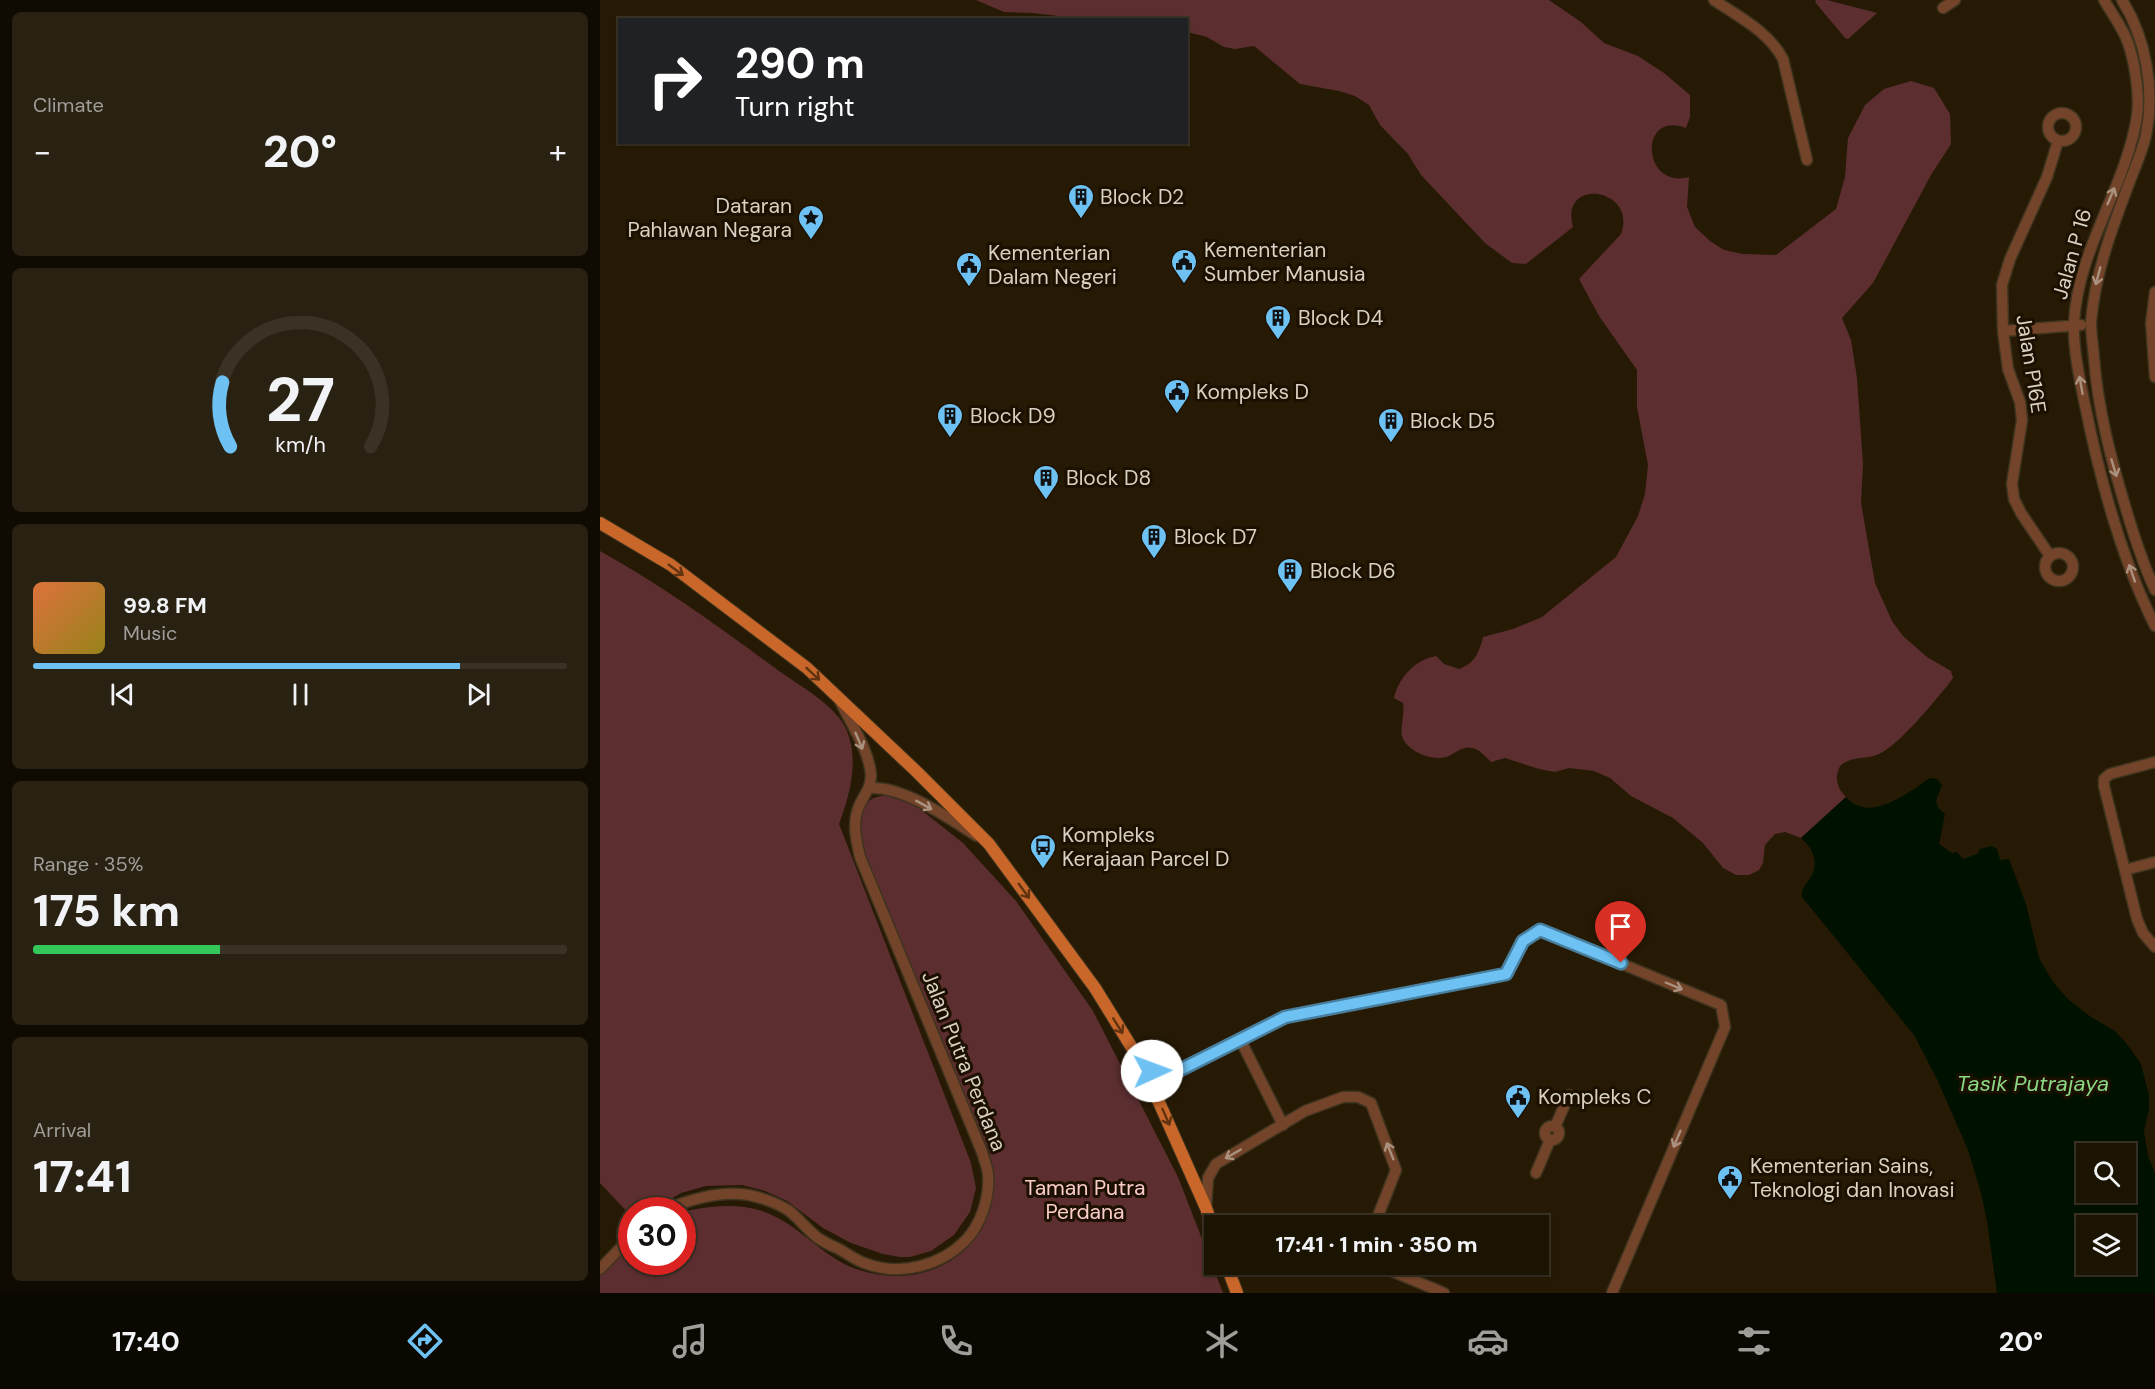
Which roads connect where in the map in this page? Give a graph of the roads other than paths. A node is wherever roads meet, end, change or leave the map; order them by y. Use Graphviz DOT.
graph roads {
  1 [pos="1714,0"];
  2 [pos="1955,0"];
  3 [pos="2105,1"];
  4 [pos="2123,1"];
  5 [pos="1943,8"];
  6 [pos="2151,137"];
  7 [pos="2058,141"];
  8 [pos="1807,160"];
  9 [pos="2155,292"];
  10 [pos="2091,325"];
  11 [pos="2074,326"];
  12 [pos="2003,332"];
  13 [pos="2155,377"];
  14 [pos="600,523"];
  15 [pos="2050,556"];
  16 [pos="2143,559"];
  17 [pos="2155,566"];
  18 [pos="2154,587"];
  19 [pos="2139,593"];
  20 [pos="2155,626"];
  21 [pos="838,698"];
  22 [pos="2155,762"];
  23 [pos="870,788"];
  24 [pos="989,844"];
  25 [pos="2155,862"];
  26 [pos="2125,870"];
  27 [pos="2155,947"];
  28 [pos="1240,1039"];
  29 [pos="1142,1064"];
  30 [pos="1569,1095"];
  31 [pos="1283,1125"];
  32 [pos="1536,1173"];
  33 [pos="696,1201"];
  34 [pos="1206,1208"];
  35 [pos="1209,1215"];
  36 [pos="1378,1215"];
  37 [pos="618,1250"];
  38 [pos="600,1269"];
  39 [pos="1231,1275"];
  40 [pos="1401,1275"];
  41 [pos="1237,1293"];
  42 [pos="1444,1293"];
  43 [pos="1612,1293"];
  1 -- 8 [label="street"];
  2 -- 5 [label="street"];
  11 -- 3 [label="street, Jalan P 16, one-way"];
  4 -- 6 [label="street, Jalan P 16"];
  6 -- 10 [label="street, Jalan P 16, one-way"];
  7 -- 12 [label="street, Jalan P16E"];
  9 -- 13 [label="street"];
  10 -- 11 [label="street"];
  10 -- 16 [label="street, Jalan P 16, one-way"];
  11 -- 12 [label="street"];
  19 -- 11 [label="street, Jalan P 16, one-way"];
  12 -- 15 [label="street, Jalan P16E"];
  14 -- 21 [label="main road, one-way"];
  16 -- 17 [label="street"];
  16 -- 18 [label="street, Jalan P 16"];
  18 -- 19 [label="street"];
  19 -- 20 [label="street, Jalan P 16"];
  21 -- 23 [label="street, one-way"];
  21 -- 24 [label="main road"];
  22 -- 26 [label="street"];
  23 -- 24 [label="street, one-way"];
  23 -- 33 [label="street, Jalan Putra Perdana"];
  24 -- 29 [label="main road, one-way"];
  25 -- 26 [label="street"];
  26 -- 27 [label="street"];
  28 -- 29 [label="street"];
  28 -- 31 [label="street"];
  28 -- 43 [label="street, one-way"];
  29 -- 34 [label="main road, one-way"];
  30 -- 32 [label="street"];
  31 -- 34 [label="street, one-way"];
  36 -- 31 [label="street, one-way"];
  34 -- 35 [label="main road"];
  37 -- 38 [label="street"];
  39 -- 41 [label="main road"];
  40 -- 42 [label="street"];
}
